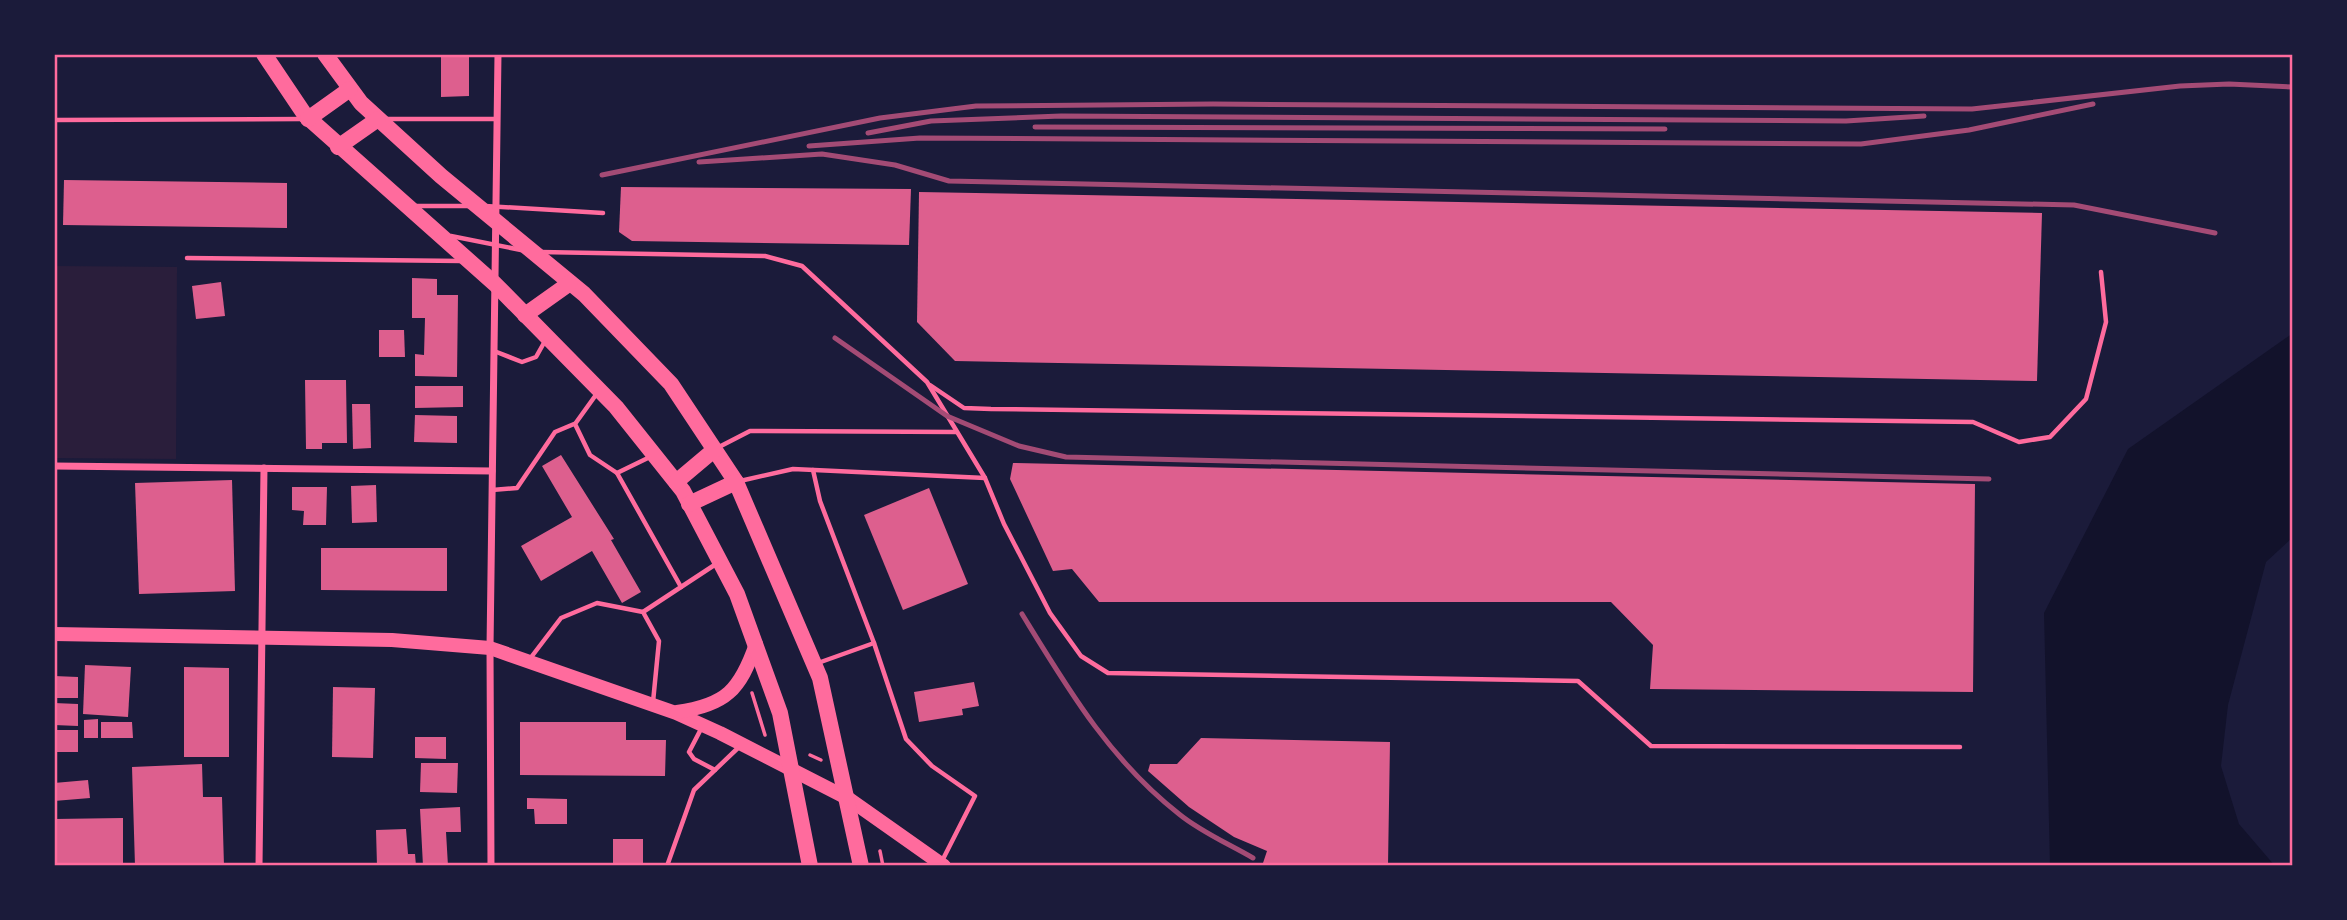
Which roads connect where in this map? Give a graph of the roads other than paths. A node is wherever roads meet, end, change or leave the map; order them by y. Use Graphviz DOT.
graph roads {
  1 [pos="264,54"];
  2 [pos="325,54"];
  3 [pos="498,54"];
  4 [pos="350,89"];
  5 [pos="308,119"];
  6 [pos="378,119"];
  7 [pos="497,119"];
  8 [pos="54,120"];
  9 [pos="338,147"];
  10 [pos="405,205"];
  11 [pos="477,206"];
  12 [pos="603,213"];
  13 [pos="496,214"];
  14 [pos="436,233"];
  15 [pos="496,244"];
  16 [pos="533,252"];
  17 [pos="187,258"];
  18 [pos="470,261"];
  19 [pos="2101,272"];
  20 [pos="570,283"];
  21 [pos="495,284"];
  22 [pos="524,314"];
  23 [pos="547,337"];
  24 [pos="494,351"];
  25 [pos="927,382"];
  26 [pos="599,390"];
  27 [pos="575,424"];
  28 [pos="957,432"];
  29 [pos="714,450"];
  30 [pos="656,454"];
  31 [pos="54,466"];
  32 [pos="264,468"];
  33 [pos="813,470"];
  34 [pos="492,471"];
  35 [pos="617,473"];
  36 [pos="985,478"];
  37 [pos="676,482"];
  38 [pos="736,482"];
  39 [pos="492,490"];
  40 [pos="689,503"];
  41 [pos="720,562"];
  42 [pos="681,587"];
  43 [pos="643,612"];
  44 [pos="54,634"];
  45 [pos="263,637"];
  46 [pos="874,643"];
  47 [pos="757,644"];
  48 [pos="490,648"];
  49 [pos="528,661"];
  50 [pos="814,665"];
  51 [pos="653,704"];
  52 [pos="676,713"];
  53 [pos="703,725"];
  54 [pos="742,745"];
  55 [pos="1960,747"];
  56 [pos="715,770"];
  57 [pos="792,772"];
  58 [pos="849,799"];
  59 [pos="942,865"];
  60 [pos="259,866"];
  61 [pos="491,866"];
  62 [pos="667,866"];
  63 [pos="810,866"];
  64 [pos="861,866"];
  1 -- 5 [label="main road"];
  2 -- 4 [label="main road"];
  3 -- 7 [label="street"];
  4 -- 5 [label="main road"];
  4 -- 6 [label="main road"];
  5 -- 8 [label="lane"];
  5 -- 9 [label="main road"];
  6 -- 7 [label="lane"];
  6 -- 9 [label="main road"];
  6 -- 11 [label="main road"];
  7 -- 13 [label="street"];
  9 -- 10 [label="main road"];
  10 -- 11 [label="lane"];
  10 -- 14 [label="main road"];
  11 -- 13 [label="main road"];
  12 -- 13 [label="lane"];
  13 -- 15 [label="street"];
  13 -- 16 [label="main road"];
  14 -- 15 [label="lane"];
  14 -- 18 [label="main road"];
  15 -- 16 [label="lane"];
  15 -- 21 [label="street"];
  16 -- 20 [label="main road"];
  16 -- 25 [label="lane"];
  17 -- 18 [label="lane"];
  18 -- 21 [label="main road"];
  19 -- 25 [label="lane"];
  20 -- 22 [label="main road"];
  20 -- 29 [label="main road"];
  21 -- 22 [label="main road"];
  21 -- 24 [label="street"];
  22 -- 23 [label="main road"];
  23 -- 24 [label="lane"];
  23 -- 26 [label="main road"];
  24 -- 34 [label="street"];
  25 -- 28 [label="lane"];
  26 -- 27 [label="lane"];
  26 -- 30 [label="main road"];
  27 -- 35 [label="lane"];
  27 -- 39 [label="lane"];
  28 -- 29 [label="lane"];
  28 -- 36 [label="lane"];
  29 -- 37 [label="main road"];
  29 -- 38 [label="main road"];
  30 -- 35 [label="lane"];
  30 -- 37 [label="main road"];
  31 -- 32 [label="street"];
  32 -- 34 [label="street"];
  32 -- 45 [label="street"];
  33 -- 36 [label="lane"];
  33 -- 38 [label="lane"];
  33 -- 46 [label="lane"];
  34 -- 39 [label="street"];
  35 -- 42 [label="lane"];
  36 -- 55 [label="lane"];
  37 -- 40 [label="main road"];
  38 -- 40 [label="main road"];
  38 -- 50 [label="main road"];
  39 -- 48 [label="street"];
  40 -- 41 [label="main road"];
  41 -- 42 [label="lane"];
  41 -- 47 [label="main road"];
  42 -- 43 [label="lane"];
  43 -- 49 [label="lane"];
  43 -- 51 [label="lane"];
  44 -- 45 [label="main road"];
  45 -- 48 [label="main road"];
  45 -- 60 [label="street"];
  46 -- 50 [label="lane"];
  46 -- 59 [label="lane"];
  47 -- 52 [label="main road"];
  47 -- 57 [label="main road"];
  48 -- 49 [label="main road"];
  48 -- 61 [label="street"];
  49 -- 51 [label="main road"];
  50 -- 58 [label="main road"];
  51 -- 52 [label="main road"];
  52 -- 53 [label="main road"];
  53 -- 54 [label="main road"];
  53 -- 56 [label="lane"];
  54 -- 56 [label="lane"];
  54 -- 57 [label="main road"];
  56 -- 62 [label="lane"];
  57 -- 58 [label="main road"];
  57 -- 63 [label="main road"];
  58 -- 59 [label="main road"];
  58 -- 64 [label="main road"];
}
